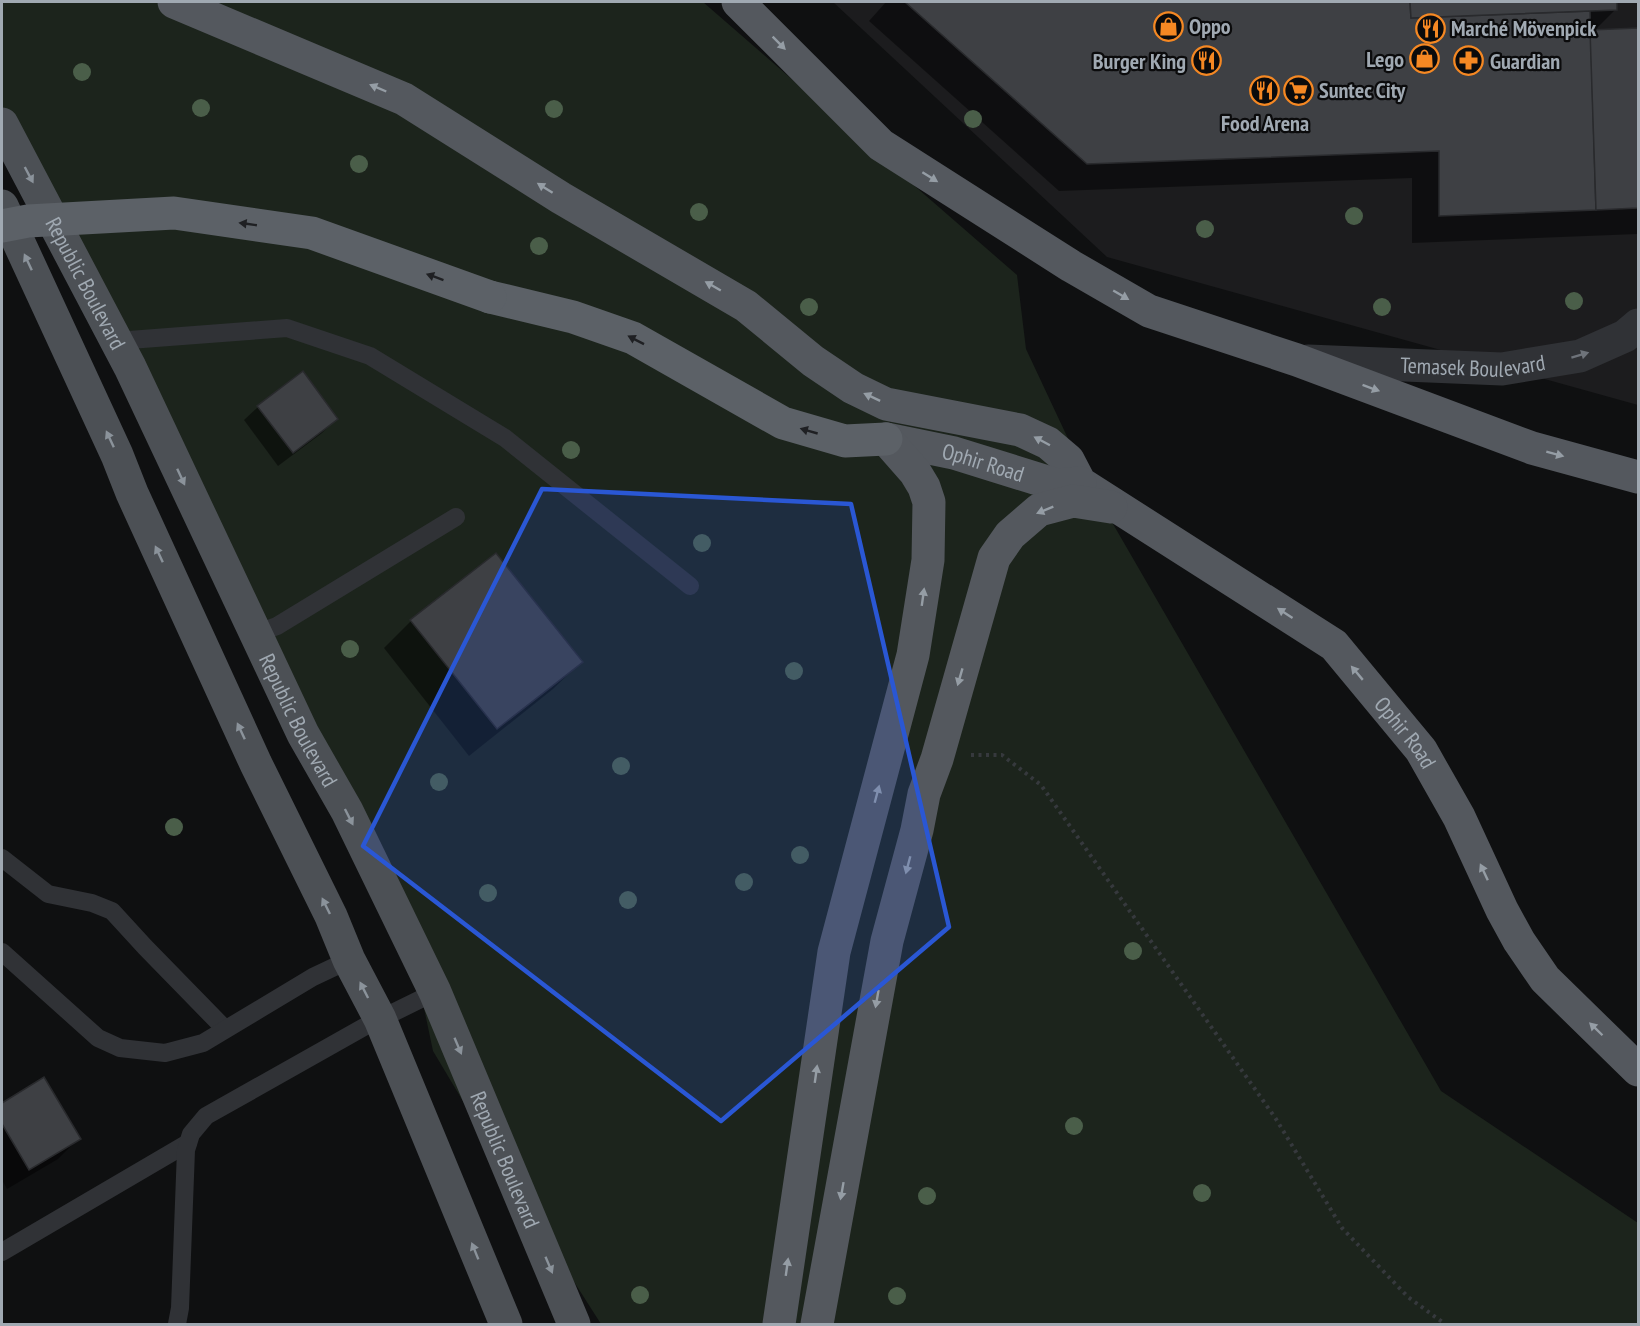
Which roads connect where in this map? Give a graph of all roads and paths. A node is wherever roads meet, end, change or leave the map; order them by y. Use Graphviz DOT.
graph roads {
  1 [pos="174,2"];
  2 [pos="738,2"];
  3 [pos="2,124"];
  4 [pos="2,206"];
  5 [pos="2,226"];
  6 [pos="1638,325"];
  7 [pos="116,341"];
  8 [pos="1297,360"];
  9 [pos="886,439"];
  10 [pos="1638,477"];
  11 [pos="1080,483"];
  12 [pos="1122,508"];
  13 [pos="456,517"];
  14 [pos="690,586"];
  15 [pos="255,634"];
  16 [pos="964,763"];
  17 [pos="2,858"];
  18 [pos="2,952"];
  19 [pos="349,960"];
  20 [pos="435,992"];
  21 [pos="380,1019"];
  22 [pos="225,1029"];
  23 [pos="1638,1070"];
  24 [pos="188,1143"];
  25 [pos="2,1252"];
  26 [pos="177,1324"];
  27 [pos="506,1324"];
  28 [pos="574,1324"];
  29 [pos="778,1324"];
  30 [pos="818,1324"];
  31 [pos="1445,1324"];
  11 -- 1 [label="highway, Ophir Road, one-way"];
  2 -- 8 [label="highway, one-way"];
  3 -- 7 [label="main road, Republic Boulevard, one-way"];
  19 -- 4 [label="main road, Republic Boulevard, one-way"];
  9 -- 5 [label="highway, one-way, bridge"];
  8 -- 6 [label="street, Temasek Boulevard, one-way"];
  7 -- 14 [label="lane"];
  7 -- 15 [label="main road, Republic Boulevard, one-way"];
  8 -- 10 [label="highway, one-way"];
  9 -- 11 [label="highway, Ophir Road"];
  29 -- 9 [label="highway, one-way"];
  11 -- 12 [label="highway, Ophir Road"];
  23 -- 12 [label="highway, Ophir Road, one-way"];
  12 -- 30 [label="highway, one-way"];
  13 -- 15 [label="lane"];
  15 -- 20 [label="main road, Republic Boulevard, one-way"];
  16 -- 31 [label="path"];
  17 -- 22 [label="lane"];
  18 -- 22 [label="lane"];
  21 -- 19 [label="main road, Republic Boulevard, one-way"];
  19 -- 22 [label="lane"];
  20 -- 21 [label="lane"];
  20 -- 28 [label="main road, Republic Boulevard, one-way"];
  21 -- 24 [label="lane"];
  27 -- 21 [label="main road, Republic Boulevard, one-way"];
  24 -- 25 [label="lane"];
  24 -- 26 [label="lane"];
}
